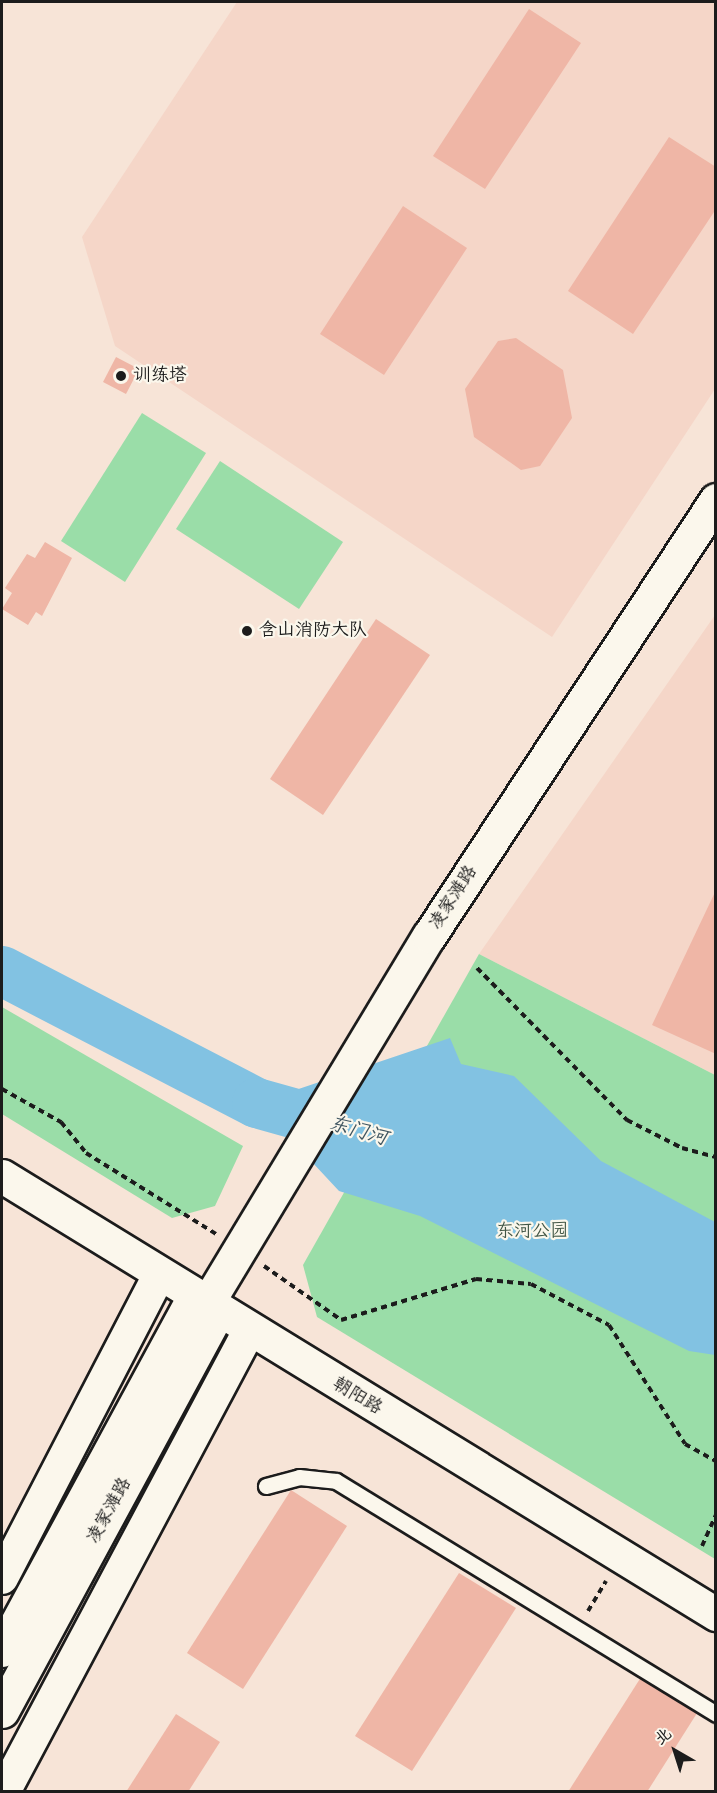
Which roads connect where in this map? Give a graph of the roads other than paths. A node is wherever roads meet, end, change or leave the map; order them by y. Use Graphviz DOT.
graph roads {
  1 [pos="716,500"];
  2 [pos="2,1176"];
  3 [pos="159,1275"];
  4 [pos="206,1304"];
  5 [pos="249,1331"];
  6 [pos="266,1486"];
  7 [pos="2,1578"];
  8 [pos="716,1614"];
  9 [pos="2,1650"];
  10 [pos="2,1711"];
  11 [pos="716,1713"];
  12 [pos="4,1791"];
  1 -- 4 [label="main road, 凌家滩路"];
  2 -- 3 [label="main road, 朝阳路"];
  3 -- 4 [label="main road, 朝阳路"];
  3 -- 7 [label="street"];
  4 -- 5 [label="main road, 朝阳路"];
  4 -- 9 [label="main road, 凌家滩路"];
  4 -- 10 [label="main road, 凌家滩路"];
  5 -- 8 [label="main road, 朝阳路"];
  5 -- 12 [label="street"];
  6 -- 11 [label="lane"];
}
